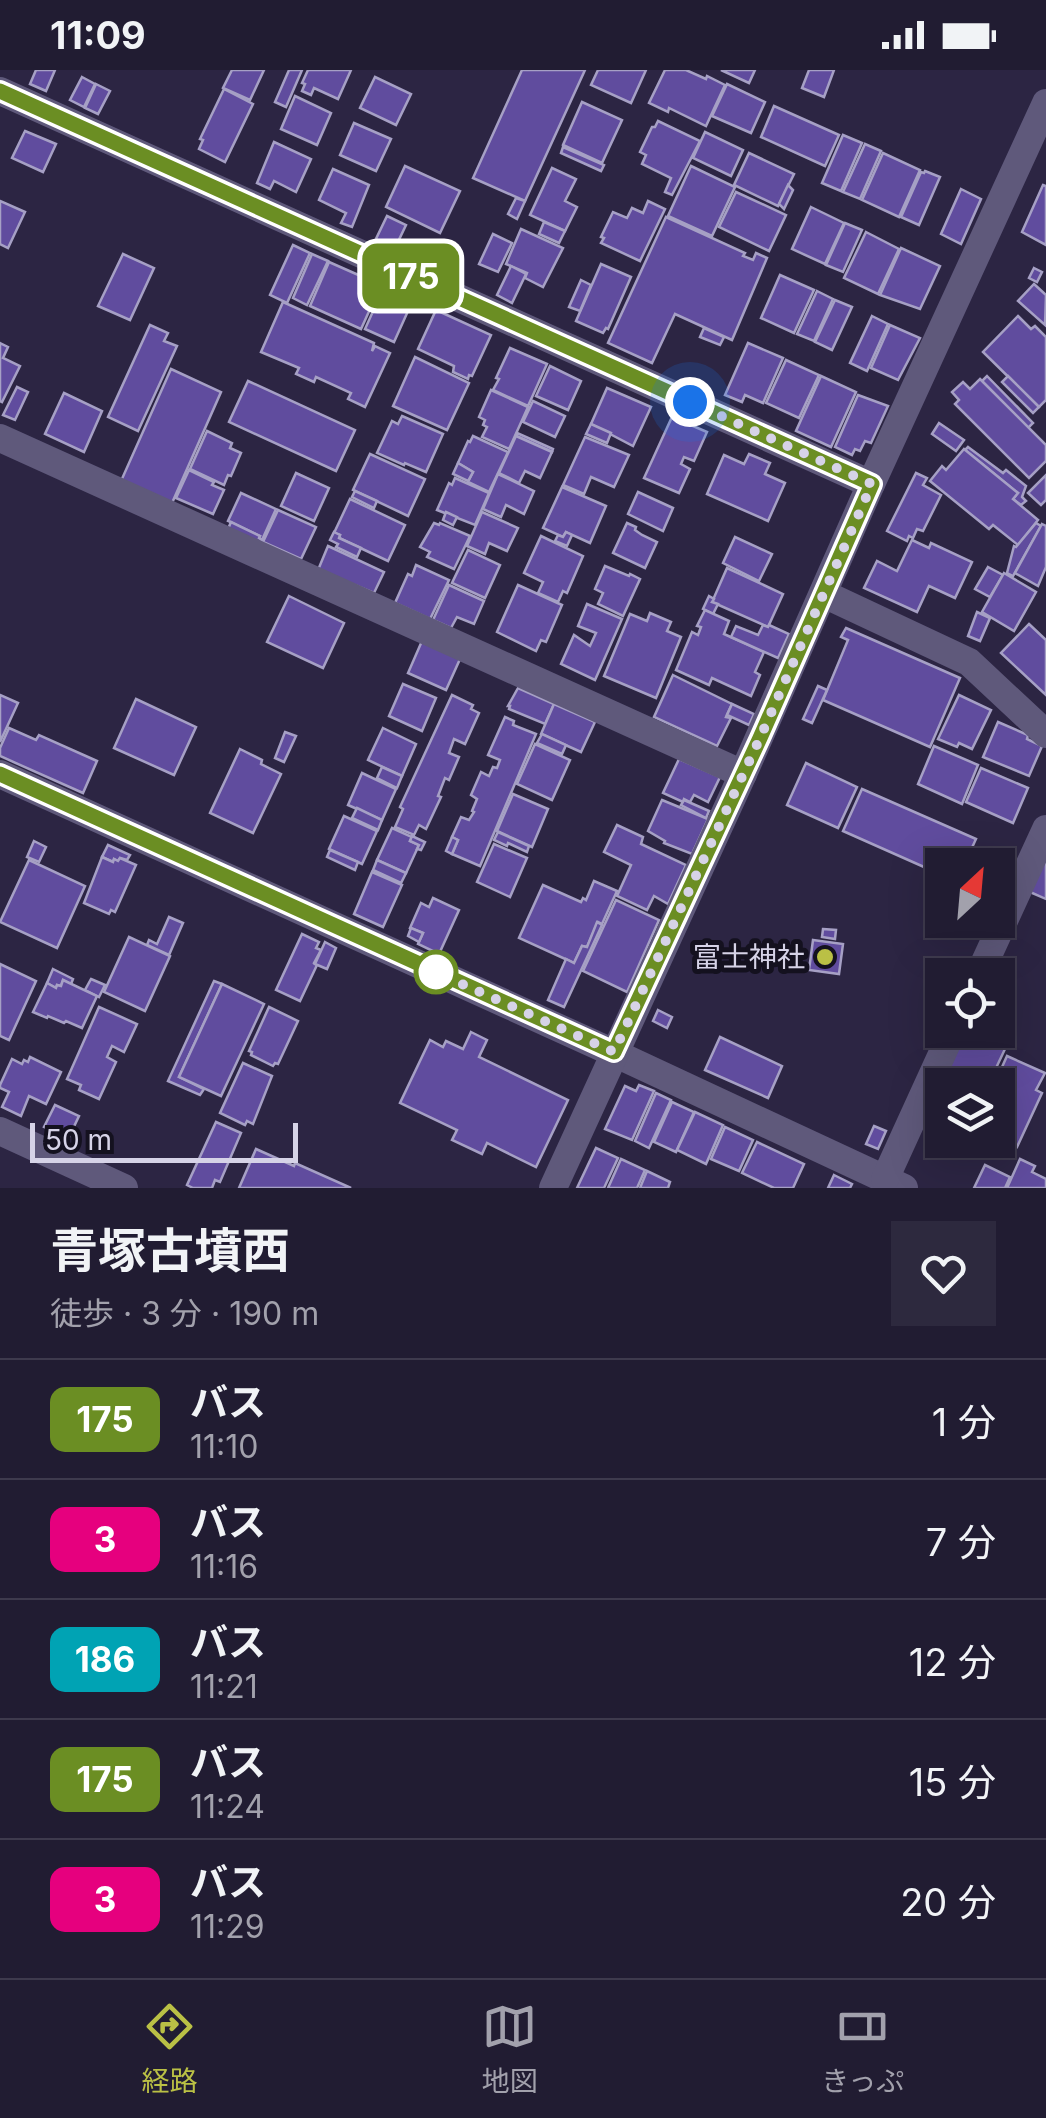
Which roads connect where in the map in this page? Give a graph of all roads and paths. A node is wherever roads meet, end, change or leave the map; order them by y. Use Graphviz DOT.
graph roads {
  1 [pos="0,91"];
  2 [pos="1046,103"];
  3 [pos="0,438"];
  4 [pos="872,484"];
  5 [pos="824,594"];
  6 [pos="1046,734"];
  7 [pos="0,774"];
  8 [pos="743,774"];
  9 [pos="1046,829"];
  10 [pos="987,958"];
  11 [pos="947,1048"];
  12 [pos="614,1052"];
  13 [pos="0,1131"];
  14 [pos="894,1184"];
  15 [pos="124,1188"];
  16 [pos="553,1188"];
  1 -- 4 [label="street"];
  2 -- 4 [label="street"];
  3 -- 8 [label="street"];
  4 -- 5 [label="street"];
  5 -- 6 [label="street"];
  5 -- 8 [label="street"];
  7 -- 12 [label="street"];
  8 -- 12 [label="street"];
  9 -- 10 [label="street"];
  11 -- 14 [label="street"];
  12 -- 14 [label="street"];
  12 -- 16 [label="street"];
  13 -- 15 [label="street"];
}
